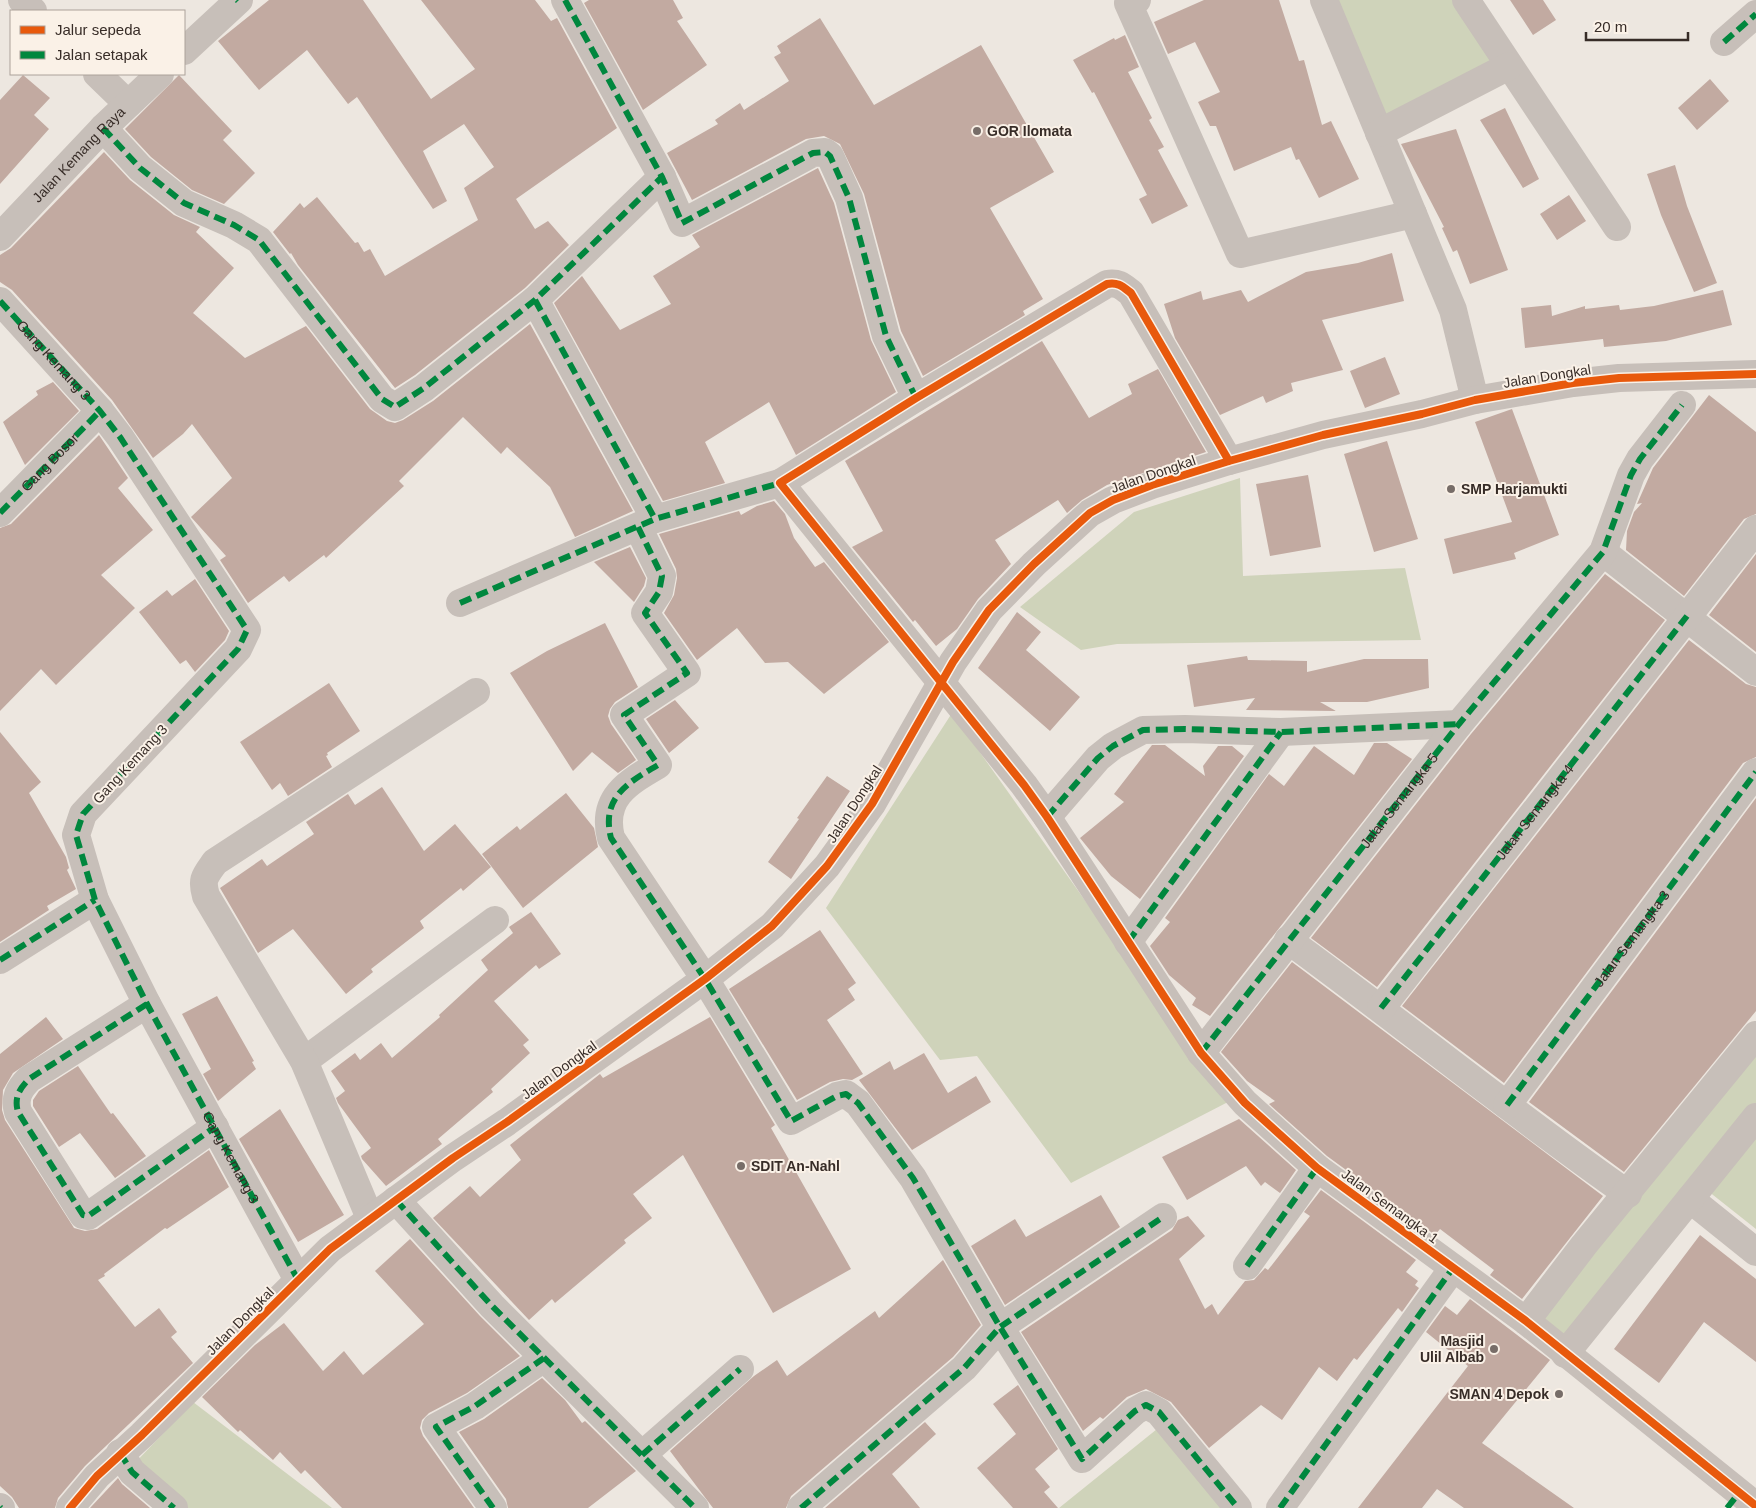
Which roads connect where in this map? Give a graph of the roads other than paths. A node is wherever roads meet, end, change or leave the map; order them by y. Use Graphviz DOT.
graph roads {
  1 [pos="22,0"];
  2 [pos="238,0"];
  3 [pos="565,0"];
  4 [pos="1137,0"];
  5 [pos="1324,0"];
  6 [pos="1466,0"];
  7 [pos="33,10"];
  8 [pos="1756,14"];
  9 [pos="1724,42"];
  10 [pos="185,51"];
  11 [pos="1509,66"];
  12 [pos="98,75"];
  13 [pos="159,75"];
  14 [pos="128,104"];
  15 [pos="103,128"];
  16 [pos="1379,132"];
  17 [pos="662,177"];
  18 [pos="1413,214"];
  19 [pos="1617,227"];
  20 [pos="0,237"];
  21 [pos="535,300"];
  22 [pos="0,301"];
  23 [pos="1756,374"];
  24 [pos="916,398"];
  25 [pos="1475,400"];
  26 [pos="1682,405"];
  27 [pos="100,411"];
  28 [pos="1229,461"];
  29 [pos="780,483"];
  30 [pos="0,513"];
  31 [pos="647,523"];
  32 [pos="1756,529"];
  33 [pos="1603,552"];
  34 [pos="460,603"];
  35 [pos="1687,616"];
  36 [pos="1756,672"];
  37 [pos="942,683"];
  38 [pos="476,692"];
  39 [pos="1459,724"];
  40 [pos="1281,732"];
  41 [pos="1756,772"];
  42 [pos="1047,817"];
  43 [pos="95,900"];
  44 [pos="495,920"];
  45 [pos="1288,940"];
  46 [pos="1128,942"];
  47 [pos="0,960"];
  48 [pos="705,979"];
  49 [pos="147,1004"];
  50 [pos="1381,1008"];
  51 [pos="1756,1035"];
  52 [pos="1201,1052"];
  53 [pos="304,1060"];
  54 [pos="1507,1105"];
  55 [pos="1756,1117"];
  56 [pos="215,1127"];
  57 [pos="1317,1168"];
  58 [pos="1628,1194"];
  59 [pos="1690,1199"];
  60 [pos="396,1200"];
  61 [pos="1163,1217"];
  62 [pos="370,1218"];
  63 [pos="1756,1252"];
  64 [pos="1247,1266"];
  65 [pos="1453,1268"];
  66 [pos="298,1280"];
  67 [pos="1526,1321"];
  68 [pos="1000,1327"];
  69 [pos="1566,1354"];
  70 [pos="544,1358"];
  71 [pos="740,1369"];
  72 [pos="120,1453"];
  73 [pos="642,1455"];
  74 [pos="1741,1502"];
  75 [pos="70,1508"];
  76 [pos="174,1508"];
  77 [pos="493,1508"];
  78 [pos="695,1508"];
  79 [pos="801,1508"];
  80 [pos="1238,1508"];
  81 [pos="1280,1508"];
  1 -- 7 [label="street"];
  2 -- 10 [label="street"];
  3 -- 17 [label="street"];
  4 -- 18 [label="street"];
  5 -- 16 [label="street"];
  6 -- 11 [label="street"];
  8 -- 9 [label="street"];
  11 -- 16 [label="street"];
  11 -- 19 [label="street"];
  12 -- 14 [label="street"];
  13 -- 14 [label="street, Jalan Kemang Raya"];
  14 -- 15 [label="street, Jalan Kemang Raya"];
  15 -- 20 [label="street, Jalan Kemang Raya"];
  15 -- 21 [label="street"];
  16 -- 18 [label="street"];
  17 -- 21 [label="street"];
  17 -- 24 [label="street"];
  18 -- 25 [label="street"];
  21 -- 31 [label="street"];
  22 -- 27 [label="street, Gang Kemang 3"];
  23 -- 25 [label="street, Jalan Dongkal"];
  24 -- 28 [label="street"];
  24 -- 29 [label="street"];
  25 -- 28 [label="street, Jalan Dongkal"];
  26 -- 33 [label="street, Jalan Semangka 5"];
  27 -- 30 [label="street, Gang Bosor"];
  27 -- 43 [label="street, Gang Kemang 3"];
  28 -- 37 [label="street, Jalan Dongkal"];
  29 -- 31 [label="street"];
  29 -- 37 [label="street, Jalan Semangka 1"];
  31 -- 34 [label="street"];
  31 -- 48 [label="street"];
  32 -- 35 [label="street, Jalan Semangka 4"];
  33 -- 35 [label="street"];
  33 -- 39 [label="street, Jalan Semangka 5"];
  35 -- 36 [label="street"];
  35 -- 50 [label="street, Jalan Semangka 4"];
  37 -- 42 [label="street, Jalan Semangka 1"];
  37 -- 48 [label="street, Jalan Dongkal"];
  38 -- 53 [label="street"];
  39 -- 40 [label="street"];
  39 -- 45 [label="street, Jalan Semangka 5"];
  40 -- 42 [label="street"];
  40 -- 46 [label="street"];
  41 -- 54 [label="street, Jalan Semangka 3"];
  42 -- 46 [label="street, Jalan Semangka 1"];
  43 -- 47 [label="street"];
  43 -- 49 [label="street, Gang Kemang 3"];
  44 -- 53 [label="street"];
  45 -- 50 [label="street"];
  45 -- 52 [label="street, Jalan Semangka 5"];
  46 -- 52 [label="street, Jalan Semangka 1"];
  48 -- 60 [label="street, Jalan Dongkal"];
  48 -- 68 [label="street"];
  49 -- 56 [label="street, Gang Kemang 3"];
  49 -- 56 [label="street"];
  50 -- 54 [label="street"];
  51 -- 58 [label="street"];
  52 -- 57 [label="street, Jalan Semangka 1"];
  53 -- 62 [label="street"];
  54 -- 58 [label="street"];
  55 -- 59 [label="street"];
  56 -- 66 [label="street, Gang Kemang 3"];
  57 -- 64 [label="street"];
  57 -- 65 [label="street, Jalan Semangka 1"];
  58 -- 67 [label="street"];
  59 -- 63 [label="street"];
  59 -- 69 [label="street"];
  60 -- 62 [label="street, Jalan Dongkal"];
  60 -- 70 [label="street"];
  61 -- 68 [label="street"];
  62 -- 66 [label="street, Jalan Dongkal"];
  65 -- 67 [label="street, Jalan Semangka 1"];
  65 -- 81 [label="street"];
  66 -- 72 [label="street, Jalan Dongkal"];
  67 -- 69 [label="street, Jalan Semangka 1"];
  68 -- 79 [label="street"];
  68 -- 80 [label="street"];
  69 -- 74 [label="street, Jalan Semangka 1"];
  70 -- 73 [label="street"];
  70 -- 77 [label="street"];
  71 -- 73 [label="street"];
  72 -- 75 [label="street, Jalan Dongkal"];
  72 -- 76 [label="street"];
  73 -- 78 [label="street"];
}
